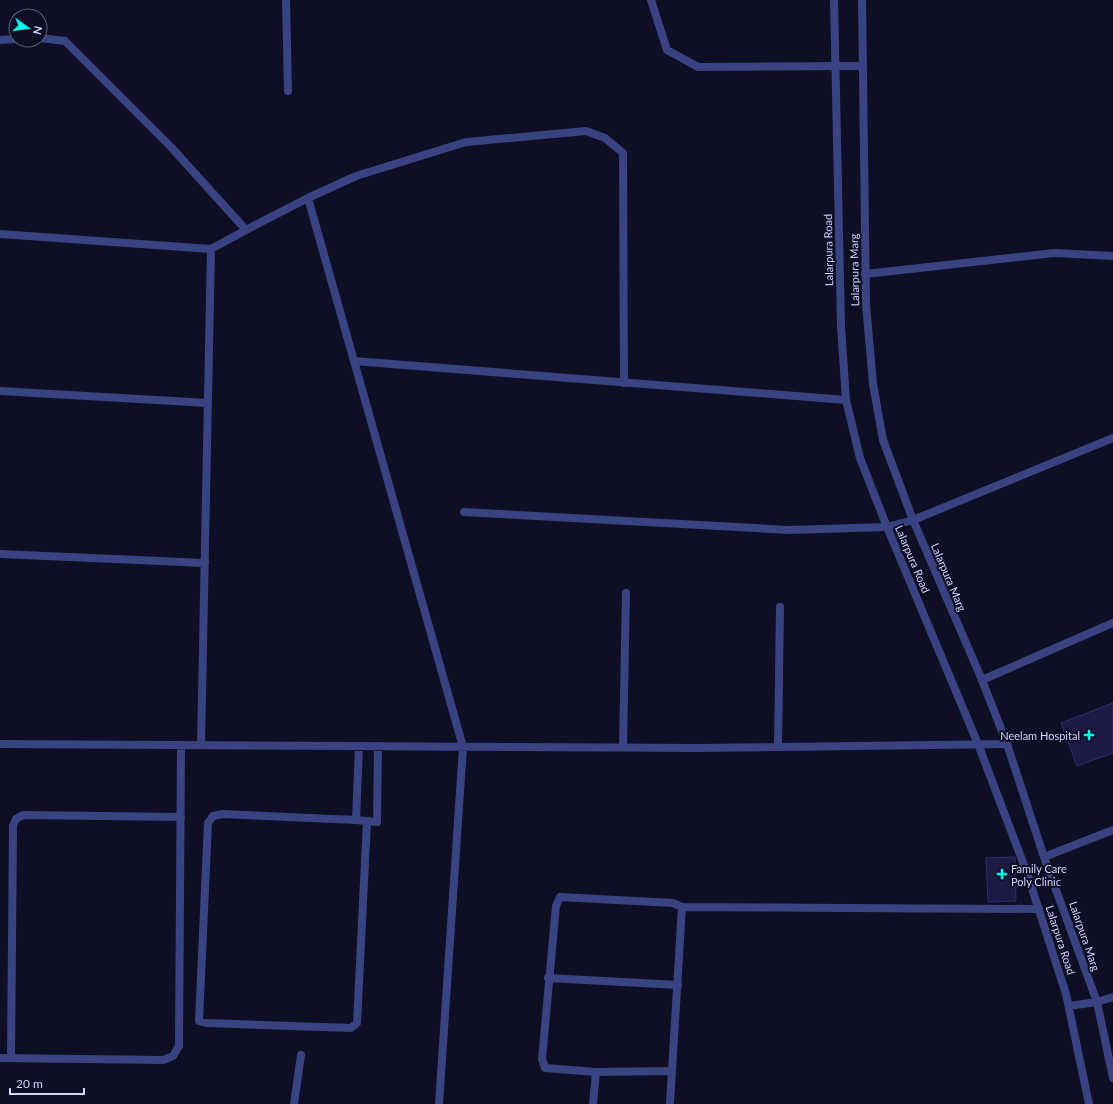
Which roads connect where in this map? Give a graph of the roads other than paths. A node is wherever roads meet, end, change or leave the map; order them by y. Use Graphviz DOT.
graph roads {
  1 [pos="286,0"];
  2 [pos="651,0"];
  3 [pos="834,0"];
  4 [pos="862,0"];
  5 [pos="48,39"];
  6 [pos="834,66"];
  7 [pos="861,66"];
  8 [pos="288,91"];
  9 [pos="308,198"];
  10 [pos="246,230"];
  11 [pos="0,234"];
  12 [pos="211,249"];
  13 [pos="1113,256"];
  14 [pos="865,274"];
  15 [pos="354,361"];
  16 [pos="624,383"];
  17 [pos="0,391"];
  18 [pos="846,400"];
  19 [pos="208,404"];
  20 [pos="1113,438"];
  21 [pos="464,512"];
  22 [pos="913,520"];
  23 [pos="887,527"];
  24 [pos="0,554"];
  25 [pos="205,563"];
  26 [pos="626,593"];
  27 [pos="780,607"];
  28 [pos="1113,623"];
  29 [pos="982,680"];
  30 [pos="0,744"];
  31 [pos="978,744"];
  32 [pos="1007,744"];
  33 [pos="181,745"];
  34 [pos="201,745"];
  35 [pos="378,746"];
  36 [pos="463,746"];
  37 [pos="359,747"];
  38 [pos="623,747"];
  39 [pos="778,747"];
  40 [pos="181,817"];
  41 [pos="356,820"];
  42 [pos="367,821"];
  43 [pos="1113,830"];
  44 [pos="1044,857"];
  45 [pos="682,907"];
  46 [pos="1039,909"];
  47 [pos="548,978"];
  48 [pos="678,986"];
  49 [pos="1113,997"];
  50 [pos="1097,1002"];
  51 [pos="1069,1006"];
  52 [pos="301,1055"];
  53 [pos="0,1058"];
  54 [pos="11,1058"];
  55 [pos="672,1071"];
  56 [pos="596,1072"];
  57 [pos="1113,1078"];
  58 [pos="294,1104"];
  59 [pos="439,1104"];
  60 [pos="593,1104"];
  61 [pos="670,1104"];
  62 [pos="1089,1104"];
  1 -- 8 [label="street"];
  2 -- 6 [label="street"];
  3 -- 6 [label="street, Lalarpura Road"];
  4 -- 7 [label="street, Lalarpura Marg"];
  5 -- 10 [label="street"];
  6 -- 7 [label="street"];
  6 -- 18 [label="street, Lalarpura Road"];
  7 -- 14 [label="street, Lalarpura Marg"];
  9 -- 10 [label="street"];
  9 -- 15 [label="street"];
  9 -- 16 [label="street"];
  10 -- 12 [label="street"];
  11 -- 12 [label="street"];
  12 -- 19 [label="street"];
  13 -- 14 [label="street"];
  14 -- 22 [label="street, Lalarpura Marg"];
  15 -- 16 [label="street"];
  15 -- 36 [label="street"];
  16 -- 18 [label="street"];
  17 -- 19 [label="street"];
  18 -- 23 [label="street, Lalarpura Road"];
  19 -- 25 [label="street"];
  20 -- 22 [label="street"];
  21 -- 23 [label="street"];
  22 -- 23 [label="street"];
  22 -- 29 [label="street, Lalarpura Marg"];
  23 -- 31 [label="street, Lalarpura Road"];
  24 -- 25 [label="street"];
  25 -- 34 [label="street"];
  26 -- 38 [label="street"];
  27 -- 39 [label="street"];
  28 -- 29 [label="street"];
  29 -- 32 [label="street, Lalarpura Marg"];
  30 -- 33 [label="street"];
  31 -- 32 [label="street"];
  31 -- 39 [label="street"];
  31 -- 46 [label="street, Lalarpura Road"];
  32 -- 44 [label="street, Lalarpura Marg"];
  33 -- 34 [label="street"];
  33 -- 40 [label="street"];
  34 -- 37 [label="street"];
  35 -- 36 [label="street"];
  35 -- 37 [label="street"];
  35 -- 42 [label="street"];
  36 -- 38 [label="street"];
  36 -- 59 [label="street"];
  37 -- 41 [label="street"];
  38 -- 39 [label="street"];
  40 -- 54 [label="street"];
  40 -- 54 [label="street"];
  41 -- 42 [label="street"];
  41 -- 42 [label="street"];
  43 -- 44 [label="street"];
  44 -- 50 [label="street, Lalarpura Marg"];
  45 -- 46 [label="street"];
  45 -- 47 [label="street"];
  45 -- 48 [label="street"];
  46 -- 51 [label="street, Lalarpura Road"];
  47 -- 48 [label="street"];
  47 -- 56 [label="street"];
  48 -- 55 [label="street"];
  49 -- 50 [label="street"];
  50 -- 51 [label="street"];
  50 -- 57 [label="street, Lalarpura Marg"];
  51 -- 62 [label="street, Lalarpura Road"];
  52 -- 58 [label="street"];
  53 -- 54 [label="street"];
  55 -- 56 [label="street"];
  55 -- 61 [label="street"];
  56 -- 60 [label="street"];
}
